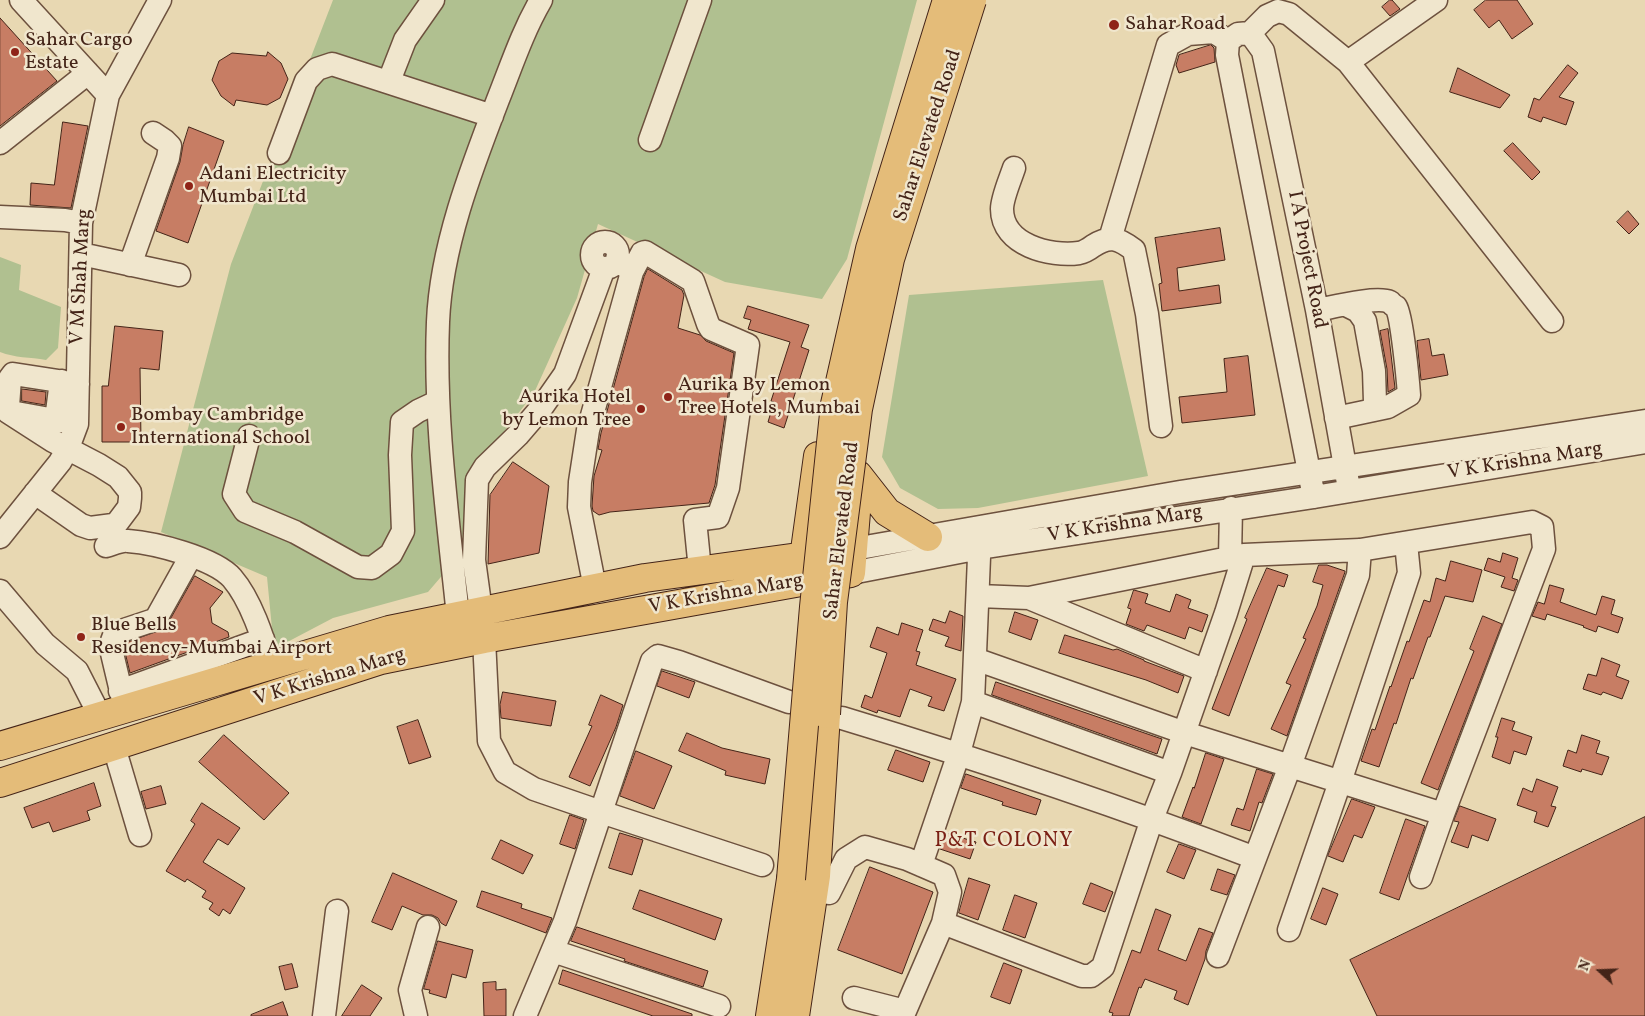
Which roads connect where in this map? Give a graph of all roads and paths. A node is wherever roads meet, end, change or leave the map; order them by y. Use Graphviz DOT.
graph roads {
  1 [pos="20,0"];
  2 [pos="160,0"];
  3 [pos="433,0"];
  4 [pos="541,0"];
  5 [pos="700,0"];
  6 [pos="934,0"];
  7 [pos="947,0"];
  8 [pos="972,0"];
  9 [pos="982,0"];
  10 [pos="1436,0"];
  11 [pos="1250,32"];
  12 [pos="1228,41"];
  13 [pos="1348,62"];
  14 [pos="88,72"];
  15 [pos="389,81"];
  16 [pos="108,95"];
  17 [pos="492,116"];
  18 [pos="153,133"];
  19 [pos="650,140"];
  20 [pos="0,143"];
  21 [pos="279,153"];
  22 [pos="1014,168"];
  23 [pos="0,217"];
  24 [pos="81,223"];
  25 [pos="1110,238"];
  26 [pos="81,254"];
  27 [pos="130,265"];
  28 [pos="618,266"];
  29 [pos="179,275"];
  30 [pos="1343,306"];
  31 [pos="1318,310"];
  32 [pos="1552,321"];
  33 [pos="70,382"];
  34 [pos="437,402"];
  35 [pos="1372,410"];
  36 [pos="8,412"];
  37 [pos="1336,418"];
  38 [pos="1645,421"];
  39 [pos="67,422"];
  40 [pos="1161,426"];
  41 [pos="249,436"];
  42 [pos="1645,442"];
  43 [pos="68,448"];
  44 [pos="1345,467"];
  45 [pos="1309,473"];
  46 [pos="858,475"];
  47 [pos="1350,491"];
  48 [pos="35,493"];
  49 [pos="1314,497"];
  50 [pos="810,507"];
  51 [pos="1231,508"];
  52 [pos="0,536"];
  53 [pos="928,537"];
  54 [pos="980,538"];
  55 [pos="1406,543"];
  56 [pos="106,546"];
  57 [pos="1360,550"];
  58 [pos="191,556"];
  59 [pos="1237,556"];
  60 [pos="769,560"];
  61 [pos="853,561"];
  62 [pos="802,568"];
  63 [pos="700,570"];
  64 [pos="595,588"];
  65 [pos="0,591"];
  66 [pos="978,596"];
  67 [pos="1029,598"];
  68 [pos="470,613"];
  69 [pos="385,631"];
  70 [pos="263,639"];
  71 [pos="484,639"];
  72 [pos="390,658"];
  73 [pos="975,659"];
  74 [pos="271,666"];
  75 [pos="1206,671"];
  76 [pos="789,702"];
  77 [pos="973,702"];
  78 [pos="115,705"];
  79 [pos="842,718"];
  80 [pos="1185,733"];
  81 [pos="1,740"];
  82 [pos="114,747"];
  83 [pos="958,753"];
  84 [pos="1290,766"];
  85 [pos="1170,773"];
  86 [pos="1340,782"];
  87 [pos="0,783"];
  88 [pos="601,812"];
  89 [pos="1443,814"];
  90 [pos="1152,819"];
  91 [pos="140,836"];
  92 [pos="1255,858"];
  93 [pos="762,865"];
  94 [pos="922,865"];
  95 [pos="1421,878"];
  96 [pos="829,893"];
  97 [pos="337,911"];
  98 [pos="943,923"];
  99 [pos="428,927"];
  100 [pos="1289,930"];
  101 [pos="553,951"];
  102 [pos="1218,956"];
  103 [pos="854,998"];
  104 [pos="719,1006"];
  105 [pos="324,1016"];
  106 [pos="416,1016"];
  107 [pos="525,1016"];
  108 [pos="770,1016"];
  109 [pos="795,1016"];
  1 -- 14 [label="street"];
  2 -- 16 [label="street, V M Shah Marg"];
  3 -- 15 [label="street"];
  4 -- 17 [label="street"];
  5 -- 19 [label="street"];
  6 -- 50 [label="main road"];
  7 -- 108 [label="main road, Sahar Elevated Road, bridge"];
  8 -- 109 [label="main road, Sahar Elevated Road, bridge"];
  9 -- 46 [label="main road"];
  10 -- 13 [label="street"];
  11 -- 12 [label="street"];
  11 -- 13 [label="street"];
  11 -- 31 [label="street, I A Project Road"];
  12 -- 25 [label="street"];
  12 -- 45 [label="street"];
  13 -- 32 [label="street"];
  14 -- 16 [label="street"];
  14 -- 20 [label="street"];
  15 -- 17 [label="street"];
  15 -- 21 [label="street"];
  16 -- 24 [label="street, V M Shah Marg"];
  17 -- 34 [label="street"];
  18 -- 27 [label="street"];
  22 -- 25 [label="street"];
  23 -- 24 [label="street"];
  24 -- 26 [label="street, V M Shah Marg"];
  25 -- 40 [label="street"];
  26 -- 27 [label="street"];
  26 -- 33 [label="street, V M Shah Marg"];
  27 -- 29 [label="street"];
  28 -- 63 [label="street"];
  28 -- 64 [label="street"];
  28 -- 68 [label="street"];
  30 -- 31 [label="street"];
  30 -- 35 [label="street"];
  30 -- 35 [label="street"];
  31 -- 37 [label="street, I A Project Road"];
  33 -- 39 [label="street, V M Shah Marg"];
  33 -- 39 [label="street"];
  34 -- 41 [label="street"];
  34 -- 68 [label="street"];
  35 -- 37 [label="street"];
  36 -- 43 [label="street"];
  37 -- 44 [label="street, I A Project Road"];
  38 -- 44 [label="street, V K Krishna Marg"];
  39 -- 43 [label="street, V M Shah Marg"];
  42 -- 47 [label="street, V K Krishna Marg"];
  43 -- 48 [label="street, V M Shah Marg"];
  43 -- 48 [label="street"];
  44 -- 45 [label="street, V K Krishna Marg"];
  44 -- 47 [label="street, I A Project Road"];
  45 -- 49 [label="street"];
  45 -- 54 [label="street, V K Krishna Marg"];
  46 -- 53 [label="main road"];
  46 -- 61 [label="main road"];
  47 -- 49 [label="street, V K Krishna Marg"];
  48 -- 52 [label="street, V M Shah Marg"];
  49 -- 51 [label="street, V K Krishna Marg"];
  50 -- 60 [label="main road"];
  50 -- 62 [label="main road"];
  51 -- 54 [label="street, V K Krishna Marg"];
  51 -- 59 [label="street"];
  53 -- 54 [label="street, V K Krishna Marg"];
  53 -- 61 [label="street, V K Krishna Marg"];
  54 -- 61 [label="street, V K Krishna Marg"];
  54 -- 66 [label="street"];
  55 -- 57 [label="street"];
  55 -- 86 [label="street"];
  55 -- 89 [label="street"];
  56 -- 58 [label="street"];
  57 -- 59 [label="street"];
  57 -- 84 [label="street"];
  58 -- 70 [label="street"];
  58 -- 78 [label="street"];
  59 -- 67 [label="street"];
  59 -- 75 [label="street"];
  60 -- 62 [label="main road, V K Krishna Marg"];
  60 -- 63 [label="main road, V K Krishna Marg"];
  61 -- 62 [label="main road, V K Krishna Marg"];
  62 -- 71 [label="main road, V K Krishna Marg"];
  63 -- 64 [label="main road, V K Krishna Marg"];
  64 -- 68 [label="main road, V K Krishna Marg"];
  65 -- 78 [label="street"];
  66 -- 67 [label="street"];
  66 -- 73 [label="street"];
  67 -- 75 [label="street"];
  68 -- 69 [label="main road, V K Krishna Marg"];
  69 -- 72 [label="main road"];
  69 -- 74 [label="main road, V K Krishna Marg"];
  70 -- 74 [label="street"];
  70 -- 78 [label="street"];
  71 -- 72 [label="main road, V K Krishna Marg"];
  71 -- 88 [label="street"];
  72 -- 82 [label="main road, V K Krishna Marg"];
  73 -- 77 [label="street"];
  73 -- 80 [label="street"];
  74 -- 78 [label="main road, V K Krishna Marg"];
  75 -- 80 [label="street"];
  76 -- 88 [label="street"];
  77 -- 83 [label="street"];
  77 -- 85 [label="street"];
  78 -- 81 [label="main road, V K Krishna Marg"];
  79 -- 83 [label="street"];
  80 -- 84 [label="street"];
  80 -- 85 [label="street"];
  82 -- 87 [label="main road, V K Krishna Marg"];
  82 -- 91 [label="street"];
  83 -- 90 [label="street"];
  83 -- 94 [label="street"];
  84 -- 86 [label="street"];
  84 -- 92 [label="street"];
  85 -- 90 [label="street"];
  86 -- 89 [label="street"];
  86 -- 100 [label="street"];
  88 -- 93 [label="street"];
  88 -- 101 [label="street"];
  89 -- 95 [label="street"];
  90 -- 92 [label="street"];
  90 -- 98 [label="street"];
  92 -- 102 [label="street"];
  94 -- 96 [label="street"];
  94 -- 98 [label="street"];
  97 -- 105 [label="street"];
  98 -- 103 [label="street"];
  99 -- 106 [label="street"];
  101 -- 104 [label="street"];
  101 -- 107 [label="street"];
}
